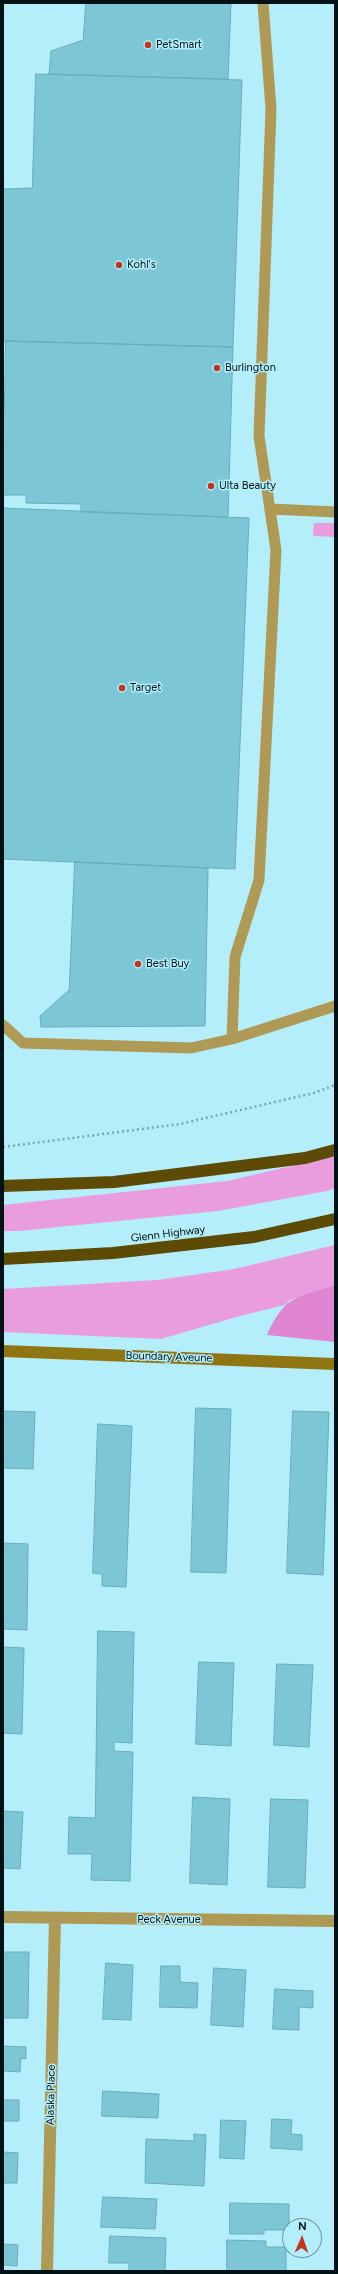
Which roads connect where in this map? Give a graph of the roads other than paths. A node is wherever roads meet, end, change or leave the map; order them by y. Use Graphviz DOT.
graph roads {
  1 [pos="263,3"];
  2 [pos="272,509"];
  3 [pos="335,512"];
  4 [pos="335,1006"];
  5 [pos="3,1025"];
  6 [pos="232,1040"];
  7 [pos="335,1150"];
  8 [pos="3,1186"];
  9 [pos="335,1219"];
  10 [pos="3,1258"];
  11 [pos="3,1351"];
  12 [pos="335,1364"];
  13 [pos="3,1917"];
  14 [pos="55,1920"];
  15 [pos="335,1921"];
  16 [pos="47,2271"];
  1 -- 2 [label="lane"];
  2 -- 3 [label="lane"];
  2 -- 6 [label="lane"];
  4 -- 6 [label="lane"];
  5 -- 6 [label="lane"];
  7 -- 8 [label="highway"];
  9 -- 10 [label="highway, Glenn Highway"];
  11 -- 12 [label="street, Boundary Aveune"];
  13 -- 14 [label="street, Peck Avenue"];
  14 -- 15 [label="street, Peck Avenue"];
  14 -- 16 [label="street, Alaska Place"];
}
